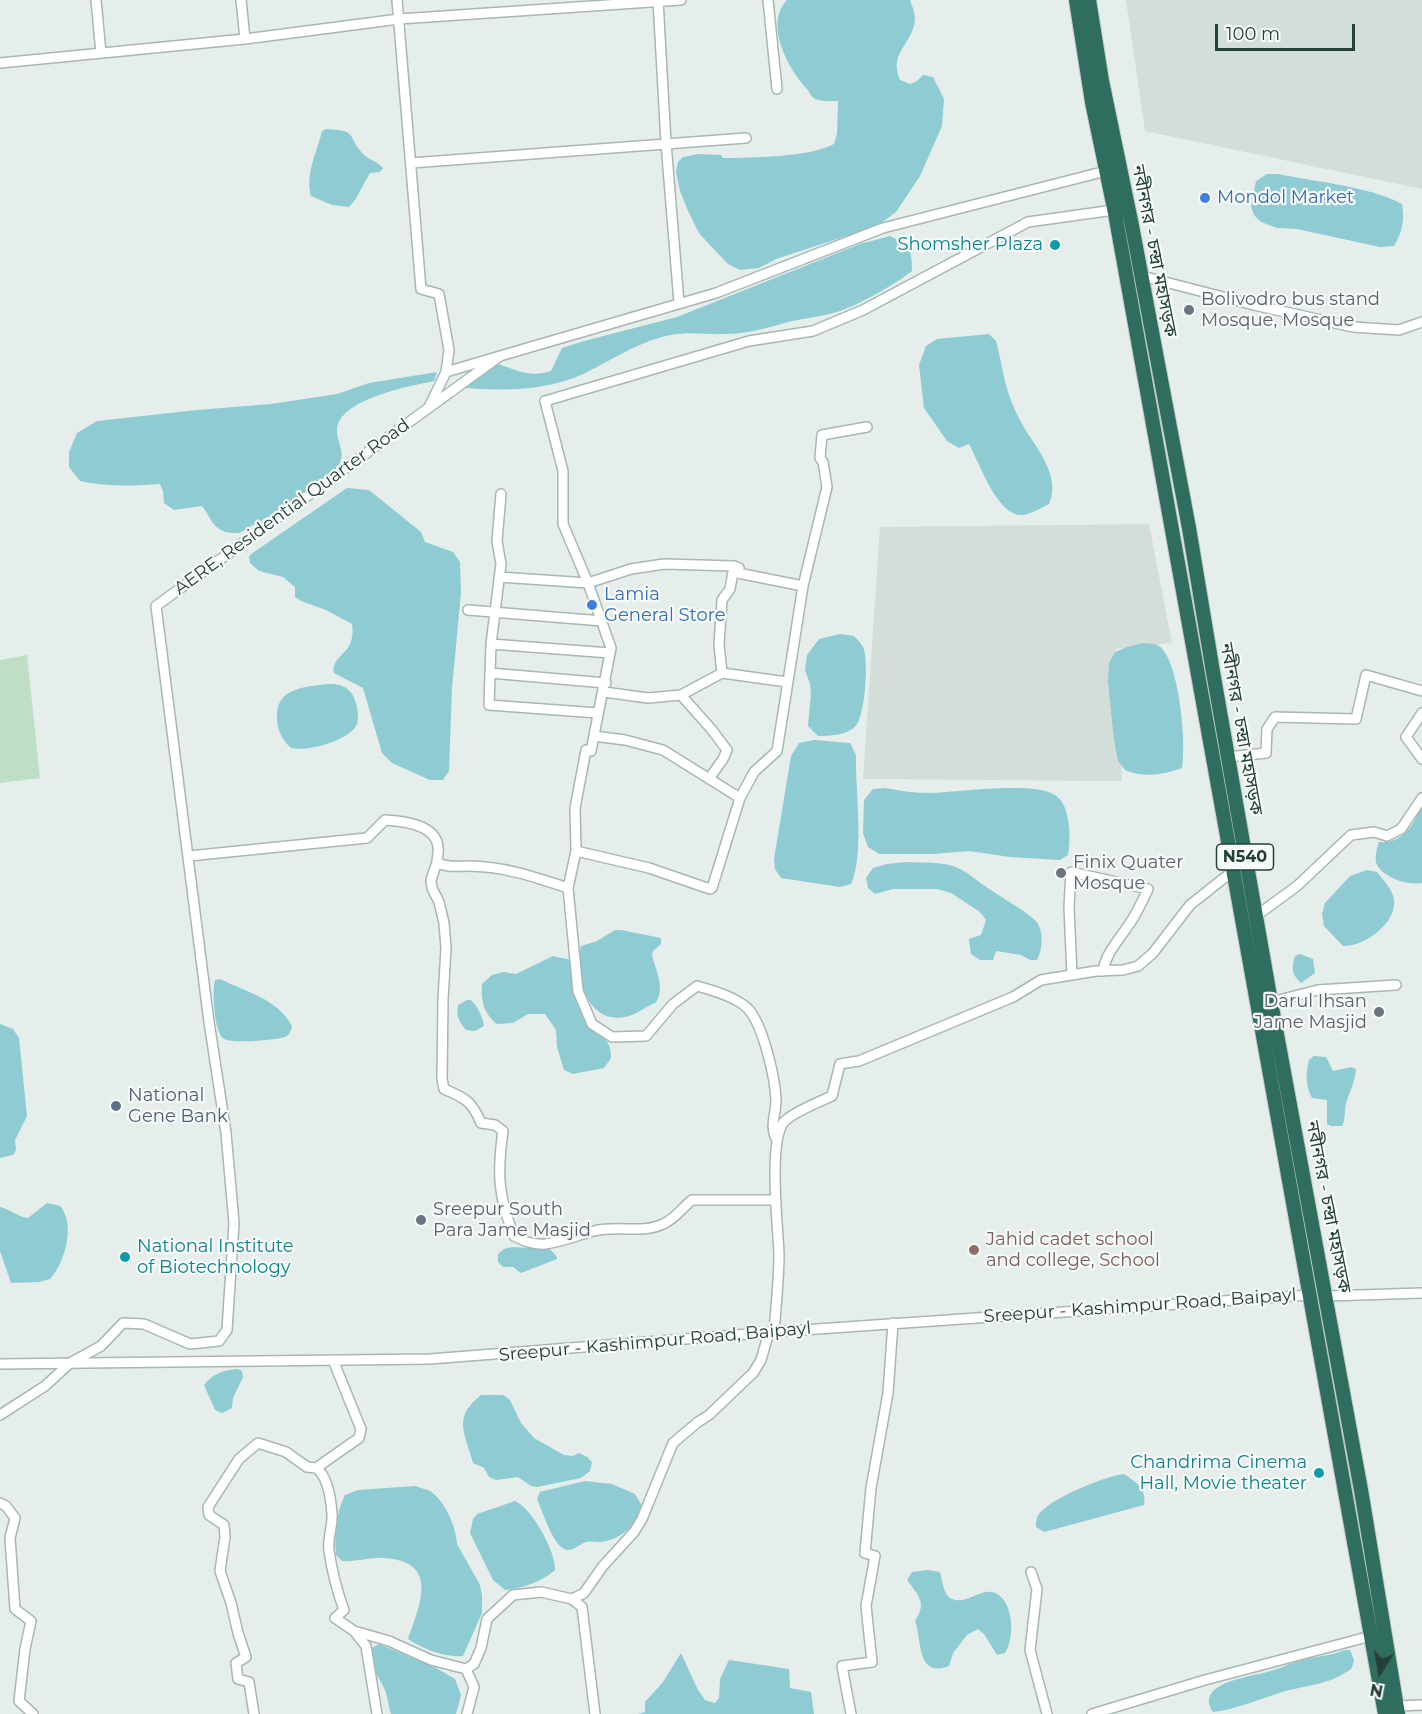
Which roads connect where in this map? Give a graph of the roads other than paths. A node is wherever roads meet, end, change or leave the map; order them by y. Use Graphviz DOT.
graph roads {
  1 [pos="96,0"];
  2 [pos="241,0"];
  3 [pos="397,0"];
  4 [pos="681,0"];
  5 [pos="768,0"];
  6 [pos="1076,0"];
  7 [pos="1089,0"];
  8 [pos="658,1"];
  9 [pos="399,19"];
  10 [pos="245,39"];
  11 [pos="101,53"];
  12 [pos="0,63"];
  13 [pos="777,89"];
  14 [pos="746,138"];
  15 [pos="666,143"];
  16 [pos="411,163"];
  17 [pos="1106,171"];
  18 [pos="1114,210"];
  19 [pos="1142,276"];
  20 [pos="679,303"];
  21 [pos="1422,322"];
  22 [pos="500,356"];
  23 [pos="446,372"];
  24 [pos="429,407"];
  25 [pos="867,427"];
  26 [pos="501,494"];
  27 [pos="734,566"];
  28 [pos="499,577"];
  29 [pos="588,583"];
  30 [pos="803,586"];
  31 [pos="468,610"];
  32 [pos="494,612"];
  33 [pos="602,621"];
  34 [pos="491,644"];
  35 [pos="610,653"];
  36 [pos="490,673"];
  37 [pos="722,673"];
  38 [pos="787,682"];
  39 [pos="605,687"];
  40 [pos="1422,691"];
  41 [pos="681,695"];
  42 [pos="598,713"];
  43 [pos="1422,713"];
  44 [pos="594,736"];
  45 [pos="1228,757"];
  46 [pos="1422,759"];
  47 [pos="709,779"];
  48 [pos="740,798"];
  49 [pos="1422,798"];
  50 [pos="576,851"];
  51 [pos="189,856"];
  52 [pos="436,862"];
  53 [pos="1233,871"];
  54 [pos="568,888"];
  55 [pos="1256,916"];
  56 [pos="1103,971"];
  57 [pos="1072,975"];
  58 [pos="1396,985"];
  59 [pos="1271,1002"];
  60 [pos="777,1140"];
  61 [pos="776,1200"];
  62 [pos="1422,1293"];
  63 [pos="1309,1294"];
  64 [pos="1327,1296"];
  65 [pos="893,1323"];
  66 [pos="771,1332"];
  67 [pos="333,1360"];
  68 [pos="70,1363"];
  69 [pos="0,1364"];
  70 [pos="0,1415"];
  71 [pos="316,1468"];
  72 [pos="0,1503"];
  73 [pos="1031,1572"];
  74 [pos="572,1599"];
  75 [pos="354,1631"];
  76 [pos="1371,1636"];
  77 [pos="466,1669"];
  78 [pos="1422,1706"];
  79 [pos="1398,1710"];
  80 [pos="33,1714"];
  81 [pos="254,1714"];
  82 [pos="377,1714"];
  83 [pos="467,1714"];
  84 [pos="595,1714"];
  85 [pos="851,1714"];
  86 [pos="1047,1714"];
  87 [pos="1092,1714"];
  88 [pos="1385,1714"];
  1 -- 11 [label="street"];
  2 -- 10 [label="street"];
  3 -- 9 [label="street, AERE, Residential Quarter Road"];
  4 -- 8 [label="street"];
  5 -- 13 [label="street"];
  6 -- 17 [label="highway, নবীনগর - চন্দ্রা মহাসড়ক / N540"];
  7 -- 19 [label="highway, নবীনগর - চন্দ্রা মহাসড়ক / N540"];
  8 -- 9 [label="street"];
  8 -- 15 [label="street"];
  9 -- 10 [label="street"];
  9 -- 16 [label="street, AERE, Residential Quarter Road"];
  10 -- 11 [label="street"];
  11 -- 12 [label="street"];
  14 -- 15 [label="street"];
  15 -- 16 [label="street"];
  15 -- 20 [label="street"];
  16 -- 23 [label="street, AERE, Residential Quarter Road"];
  17 -- 18 [label="highway, নবীনগর - চন্দ্রা মহাসড়ক / N540"];
  17 -- 20 [label="street"];
  18 -- 29 [label="street"];
  18 -- 53 [label="highway, নবীনগর - চন্দ্রা মহাসড়ক / N540"];
  19 -- 21 [label="street"];
  19 -- 45 [label="highway, নবীনগর - চন্দ্রা মহাসড়ক / N540"];
  20 -- 22 [label="street"];
  22 -- 23 [label="street"];
  22 -- 24 [label="street, AERE, Residential Quarter Road"];
  23 -- 24 [label="street, AERE, Residential Quarter Road"];
  24 -- 51 [label="street, AERE, Residential Quarter Road"];
  25 -- 30 [label="street"];
  26 -- 28 [label="street"];
  27 -- 29 [label="street"];
  27 -- 30 [label="street"];
  27 -- 37 [label="street"];
  28 -- 29 [label="street"];
  28 -- 32 [label="street"];
  29 -- 33 [label="street"];
  30 -- 38 [label="street"];
  31 -- 32 [label="street"];
  32 -- 33 [label="street"];
  32 -- 34 [label="street"];
  33 -- 35 [label="street"];
  34 -- 35 [label="street"];
  34 -- 36 [label="street"];
  35 -- 39 [label="street"];
  36 -- 39 [label="street"];
  36 -- 42 [label="street"];
  37 -- 38 [label="street"];
  37 -- 41 [label="street"];
  38 -- 48 [label="street"];
  39 -- 41 [label="street"];
  39 -- 42 [label="street"];
  40 -- 45 [label="street"];
  41 -- 47 [label="street"];
  42 -- 44 [label="street"];
  43 -- 46 [label="street"];
  44 -- 47 [label="street"];
  44 -- 50 [label="street"];
  45 -- 55 [label="highway, নবীনগর - চন্দ্রা মহাসড়ক / N540"];
  47 -- 48 [label="street"];
  48 -- 50 [label="street"];
  49 -- 55 [label="street"];
  50 -- 54 [label="street"];
  51 -- 52 [label="street"];
  51 -- 68 [label="street"];
  52 -- 54 [label="street"];
  52 -- 61 [label="street"];
  53 -- 56 [label="street"];
  53 -- 63 [label="highway, নবীনগর - চন্দ্রা মহাসড়ক / N540"];
  54 -- 60 [label="street"];
  55 -- 59 [label="highway, নবীনগর - চন্দ্রা মহাসড়ক / N540"];
  56 -- 57 [label="street"];
  56 -- 57 [label="street"];
  57 -- 60 [label="street"];
  58 -- 59 [label="street"];
  59 -- 64 [label="highway, নবীনগর - চন্দ্রা মহাসড়ক / N540"];
  60 -- 61 [label="street"];
  61 -- 66 [label="street"];
  62 -- 64 [label="street"];
  63 -- 65 [label="street, Sreepur - Kashimpur Road, Baipayl"];
  63 -- 76 [label="highway, নবীনগর - চন্দ্রা মহাসড়ক / N540"];
  64 -- 79 [label="highway, নবীনগর - চন্দ্রা মহাসড়ক / N540"];
  65 -- 66 [label="street, Sreepur - Kashimpur Road, Baipayl"];
  65 -- 85 [label="street"];
  66 -- 67 [label="street, Sreepur - Kashimpur Road, Baipayl"];
  66 -- 74 [label="street"];
  67 -- 68 [label="street, Sreepur - Kashimpur Road, Baipayl"];
  67 -- 71 [label="street"];
  68 -- 69 [label="street, Sreepur - Kashimpur Road, Baipayl"];
  68 -- 70 [label="street"];
  71 -- 75 [label="street"];
  71 -- 81 [label="street"];
  72 -- 80 [label="street"];
  73 -- 86 [label="street"];
  74 -- 77 [label="street"];
  74 -- 84 [label="street"];
  75 -- 77 [label="street"];
  75 -- 82 [label="street"];
  76 -- 87 [label="street"];
  76 -- 88 [label="highway, নবীনগর - চন্দ্রা মহাসড়ক / N540"];
  77 -- 83 [label="street"];
  78 -- 79 [label="street"];
}
